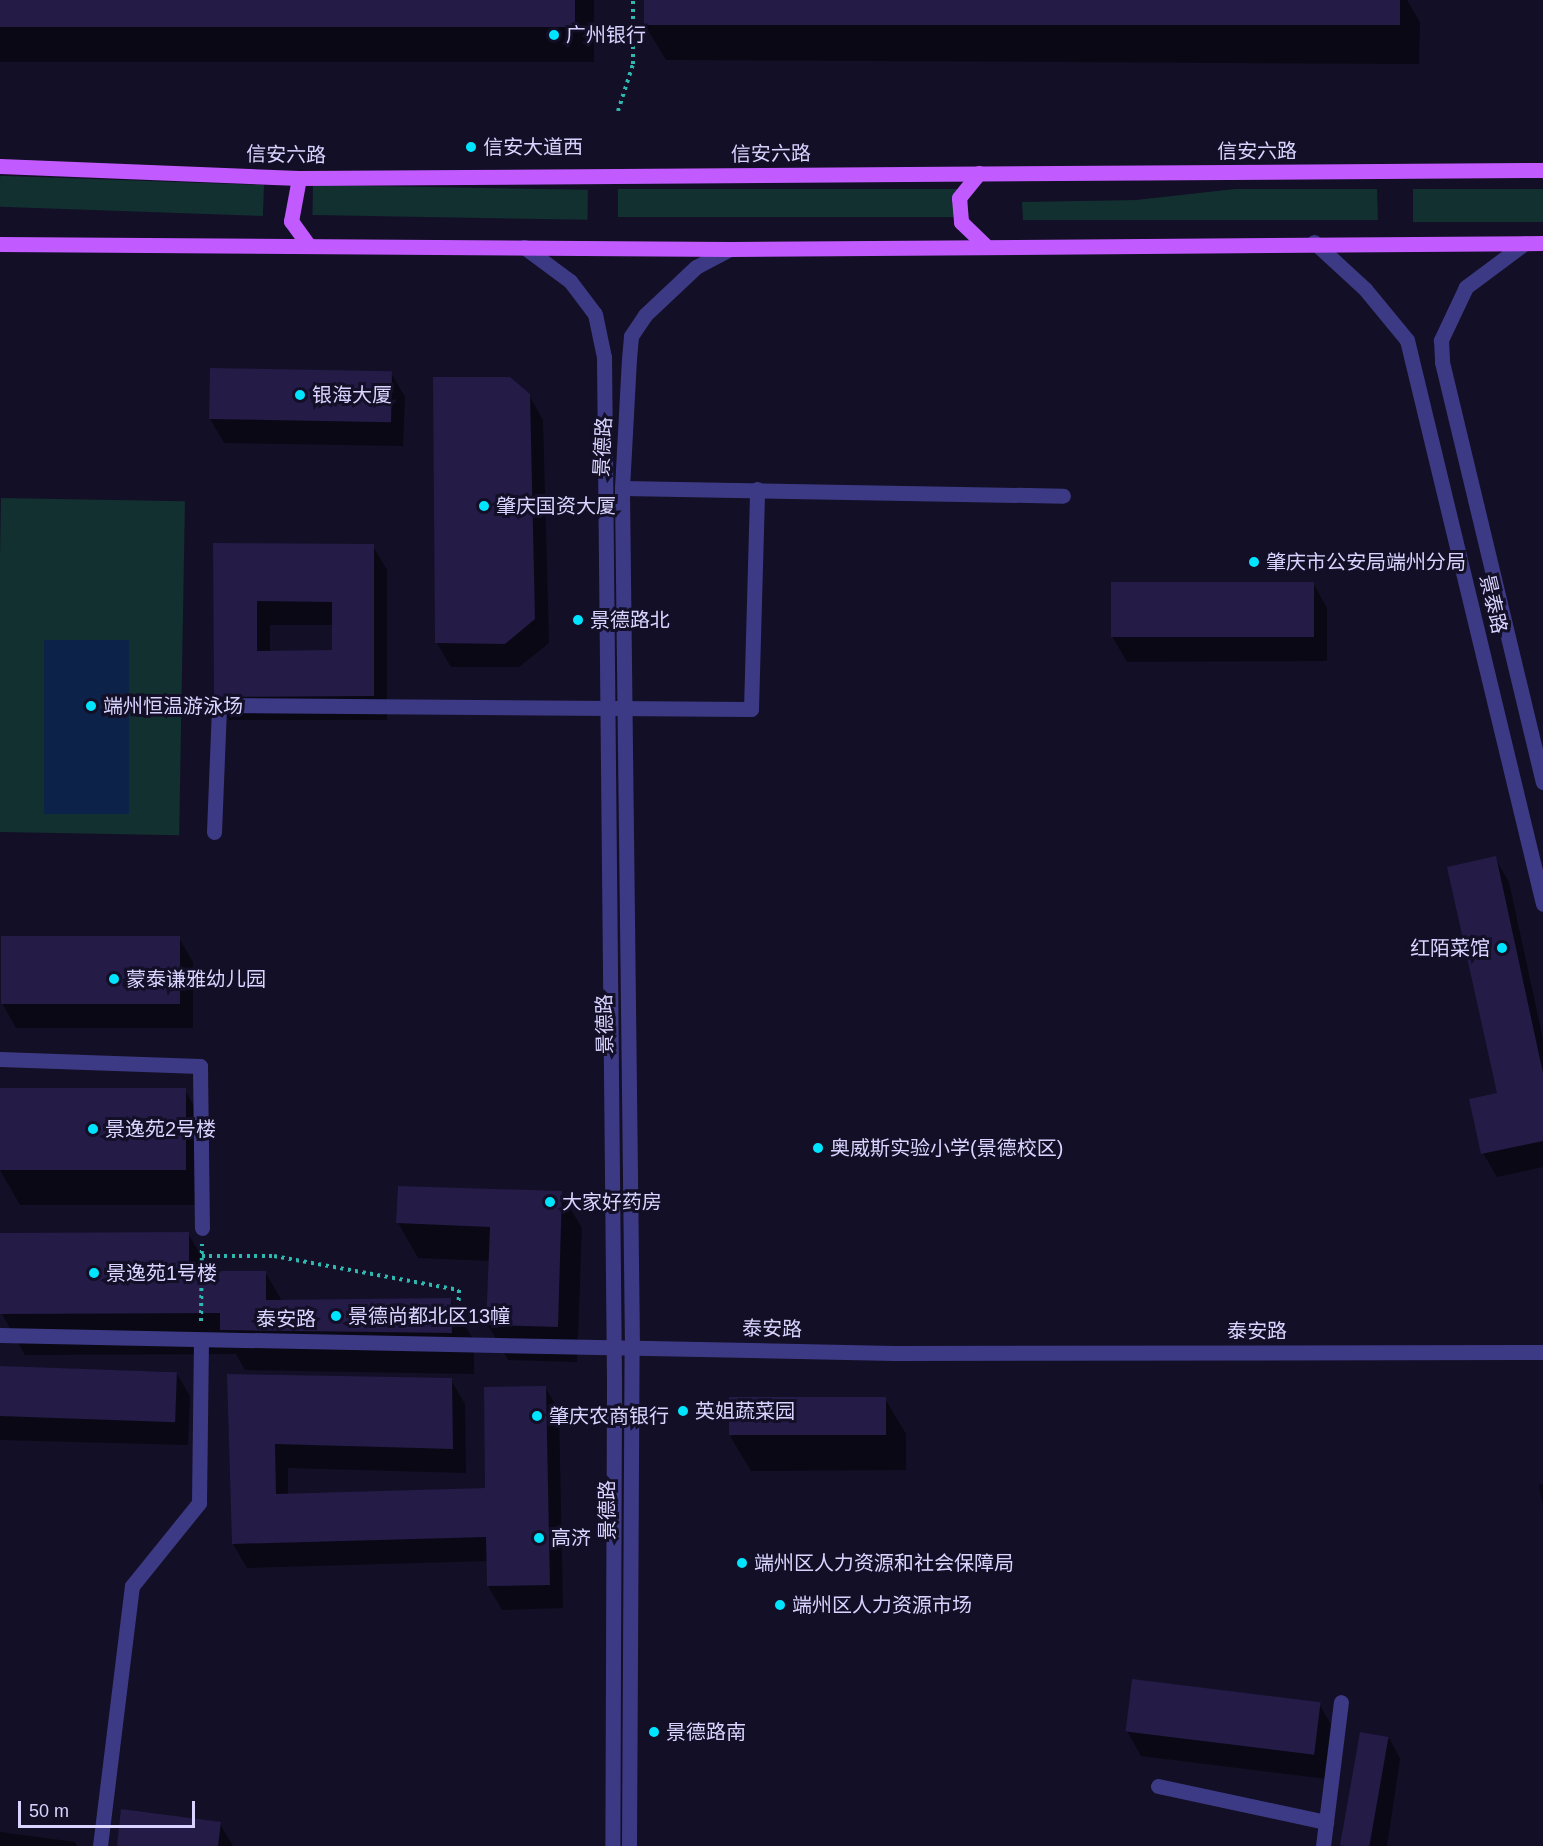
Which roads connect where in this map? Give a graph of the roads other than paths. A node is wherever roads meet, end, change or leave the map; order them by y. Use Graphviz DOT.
graph roads {
  1 [pos="0,166"];
  2 [pos="1543,170"];
  3 [pos="979,172"];
  4 [pos="299,178"];
  5 [pos="1314,242"];
  6 [pos="1525,243"];
  7 [pos="1543,243"];
  8 [pos="0,244"];
  9 [pos="985,245"];
  10 [pos="309,246"];
  11 [pos="524,247"];
  12 [pos="730,249"];
  13 [pos="622,488"];
  14 [pos="757,489"];
  15 [pos="1063,496"];
  16 [pos="606,706"];
  17 [pos="624,706"];
  18 [pos="1543,782"];
  19 [pos="214,832"];
  20 [pos="1543,904"];
  21 [pos="0,1059"];
  22 [pos="202,1228"];
  23 [pos="0,1335"];
  24 [pos="201,1340"];
  25 [pos="614,1345"];
  26 [pos="632,1347"];
  27 [pos="1543,1352"];
  28 [pos="1341,1702"];
  29 [pos="1158,1786"];
  30 [pos="1326,1822"];
  31 [pos="100,1846"];
  32 [pos="612,1846"];
  33 [pos="629,1846"];
  34 [pos="1323,1846"];
  1 -- 4 [label="main road, 信安六路"];
  2 -- 3 [label="main road, 信安六路"];
  3 -- 4 [label="main road, 信安六路"];
  3 -- 9 [label="main road"];
  4 -- 10 [label="main road"];
  5 -- 6 [label="main road"];
  5 -- 9 [label="main road"];
  5 -- 20 [label="street, 景泰路"];
  6 -- 7 [label="main road"];
  6 -- 18 [label="street"];
  8 -- 10 [label="main road"];
  9 -- 12 [label="main road"];
  10 -- 11 [label="main road"];
  11 -- 12 [label="main road"];
  11 -- 16 [label="street, 景德路"];
  12 -- 13 [label="street, 景德路"];
  13 -- 14 [label="street"];
  13 -- 17 [label="street, 景德路"];
  14 -- 15 [label="street"];
  14 -- 17 [label="street"];
  16 -- 17 [label="street"];
  16 -- 19 [label="street"];
  16 -- 25 [label="street, 景德路"];
  17 -- 26 [label="street, 景德路"];
  21 -- 22 [label="street"];
  23 -- 24 [label="street, 泰安路"];
  24 -- 25 [label="street, 泰安路"];
  24 -- 31 [label="street"];
  25 -- 26 [label="street, 泰安路"];
  25 -- 32 [label="street, 景德路"];
  26 -- 27 [label="street, 泰安路"];
  26 -- 33 [label="street, 景德路"];
  28 -- 30 [label="street"];
  29 -- 30 [label="street"];
  30 -- 34 [label="street"];
}
